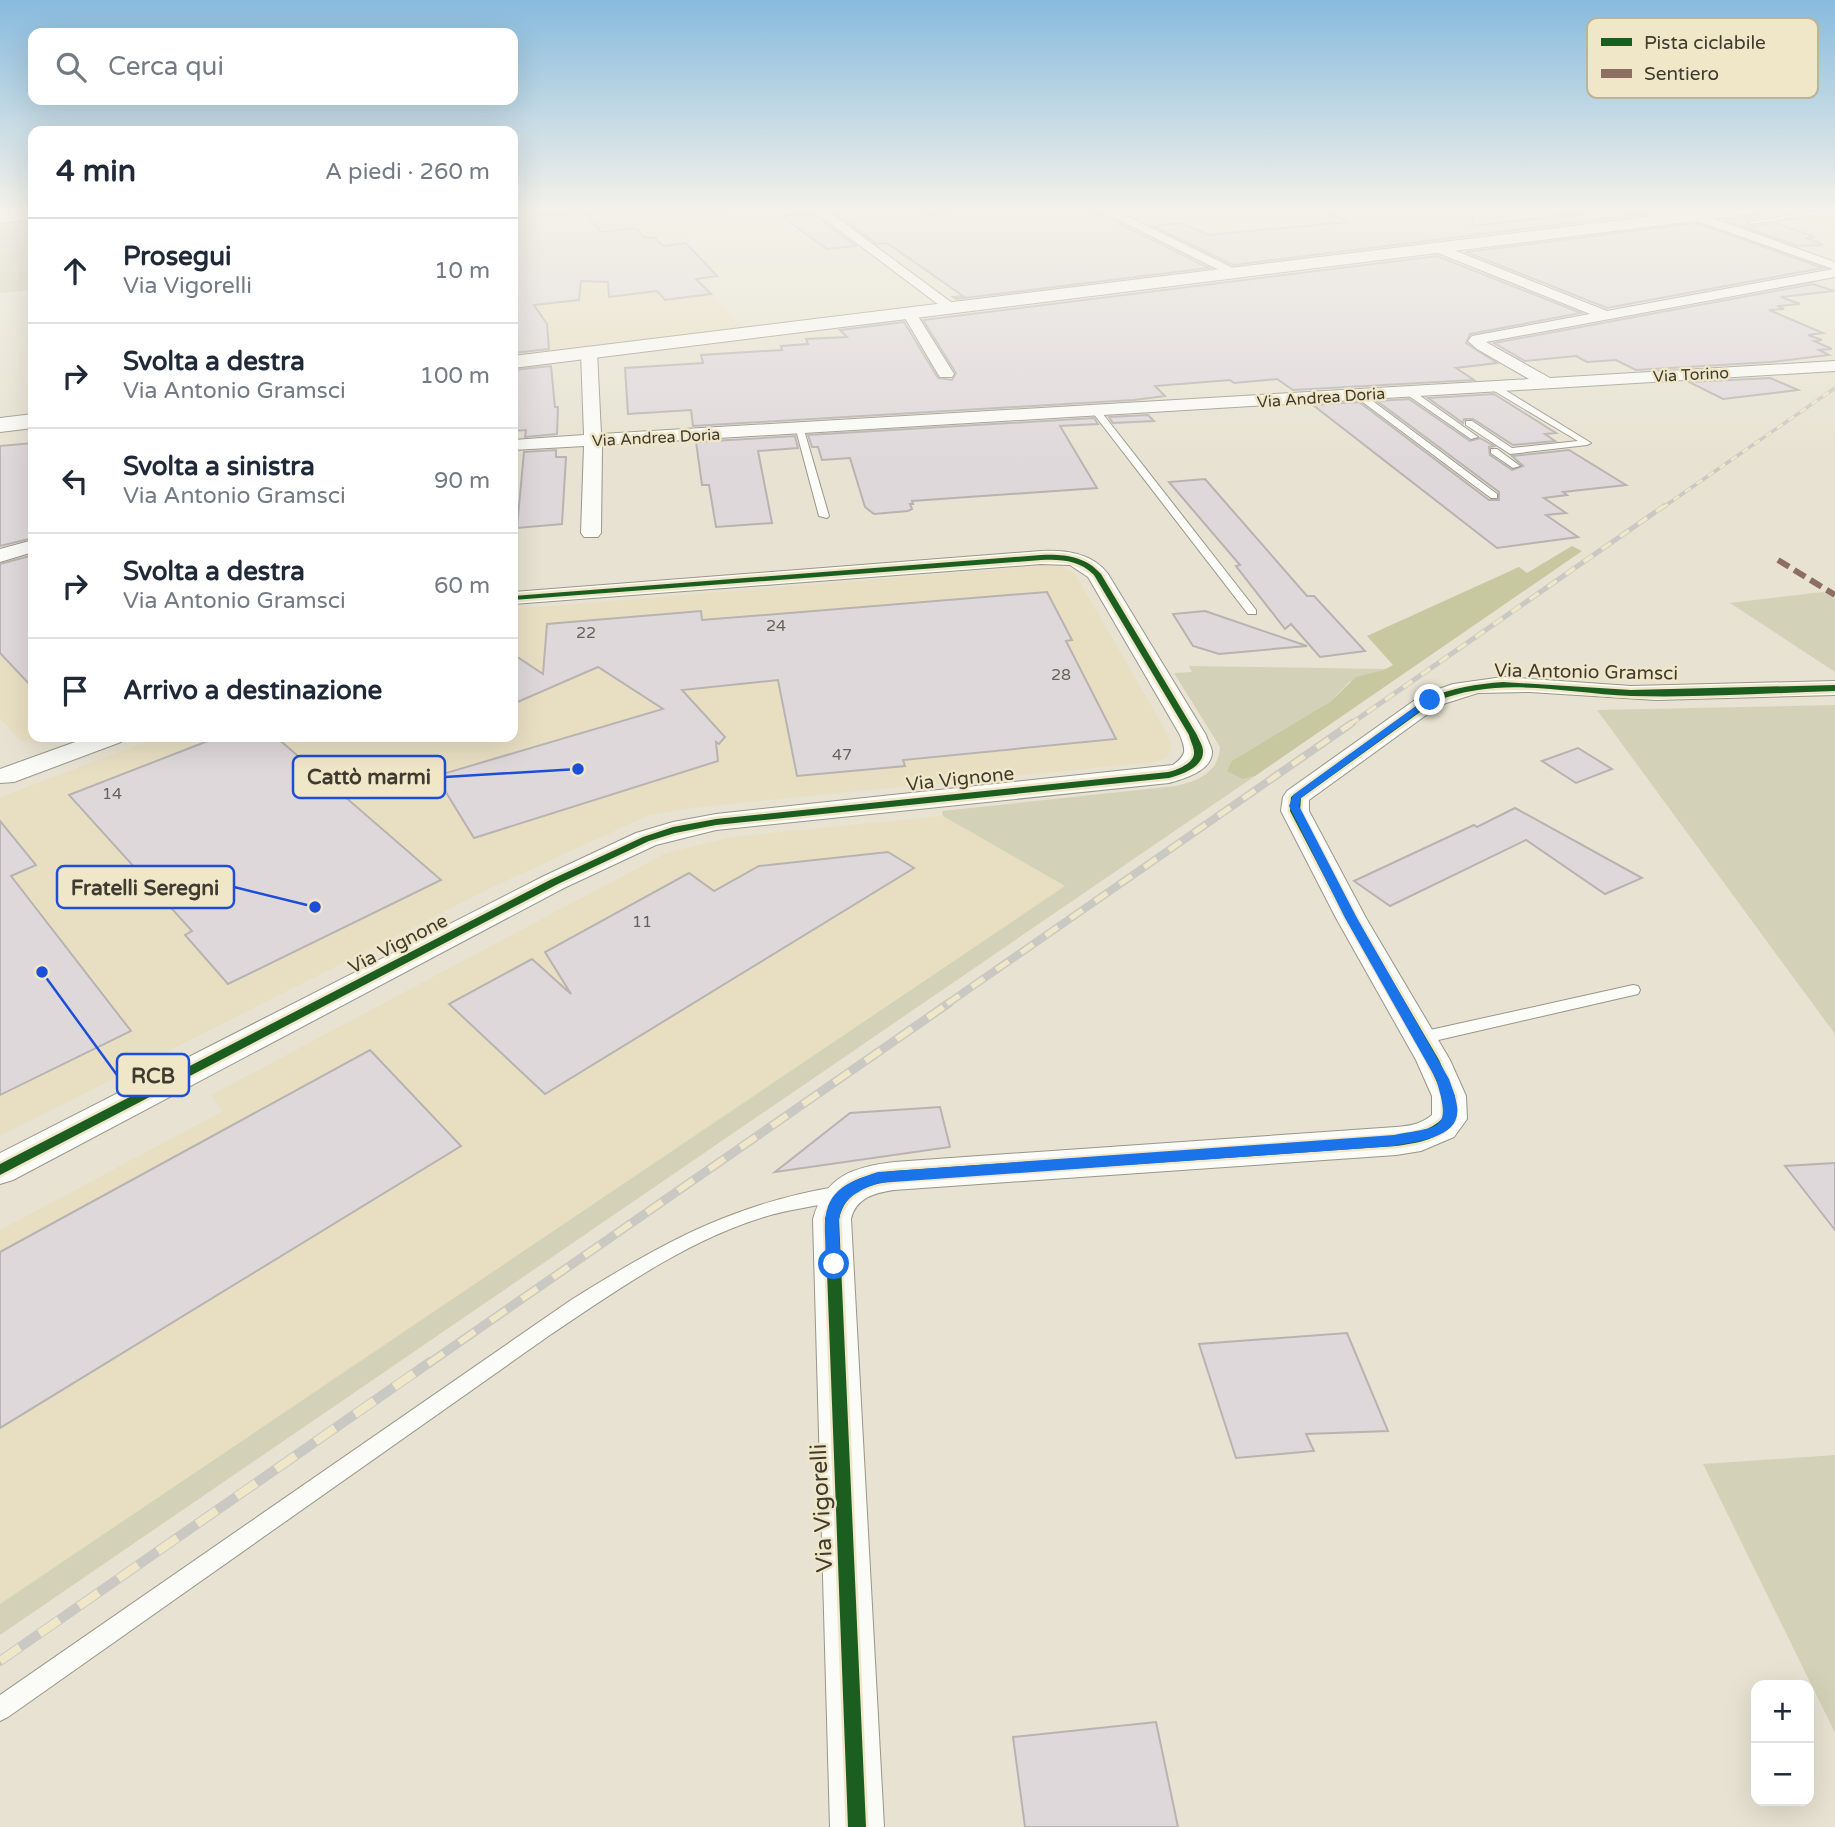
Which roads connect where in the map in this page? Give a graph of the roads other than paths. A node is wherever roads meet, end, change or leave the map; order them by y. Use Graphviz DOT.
graph roads {
  1 [pos="932,293"];
  2 [pos="1072,293"];
  3 [pos="1550,293"];
  4 [pos="1724,293"];
  5 [pos="952,308"];
  6 [pos="909,313"];
  7 [pos="1605,315"];
  8 [pos="589,352"];
  9 [pos="518,361"];
  10 [pos="1835,366"];
  11 [pos="946,374"];
  12 [pos="1547,383"];
  13 [pos="1494,387"];
  14 [pos="1409,392"];
  15 [pos="1359,396"];
  16 [pos="1096,411"];
  17 [pos="28,422"];
  18 [pos="1469,424"];
  19 [pos="0,425"];
  20 [pos="800,430"];
  21 [pos="593,441"];
  22 [pos="518,445"];
  23 [pos="1516,466"];
  24 [pos="1493,496"];
  25 [pos="824,516"];
  26 [pos="591,533"];
  27 [pos="28,548"];
  28 [pos="0,556"];
  29 [pos="518,598"];
  30 [pos="1252,612"];
  31 [pos="1835,688"];
  32 [pos="98,742"];
  33 [pos="2,775"];
  34 [pos="1633,990"];
  35 [pos="1421,1038"];
  36 [pos="0,1170"];
  37 [pos="845,1192"];
  38 [pos="0,1709"];
  39 [pos="857,1827"];
  1 -- 5 [label="street"];
  2 -- 5 [label="street"];
  3 -- 7 [label="street"];
  4 -- 7 [label="street"];
  5 -- 6 [label="street"];
  6 -- 8 [label="street"];
  6 -- 11 [label="street"];
  7 -- 12 [label="street"];
  8 -- 9 [label="street"];
  8 -- 21 [label="street"];
  10 -- 12 [label="street, Via Torino"];
  12 -- 13 [label="street, Via Andrea Doria"];
  13 -- 14 [label="street, Via Andrea Doria"];
  13 -- 18 [label="lane"];
  14 -- 15 [label="street, Via Andrea Doria"];
  14 -- 23 [label="lane"];
  15 -- 16 [label="street, Via Andrea Doria"];
  15 -- 24 [label="lane"];
  16 -- 20 [label="street, Via Andrea Doria"];
  16 -- 30 [label="lane"];
  17 -- 19 [label="street"];
  20 -- 21 [label="street, Via Andrea Doria"];
  20 -- 25 [label="lane"];
  21 -- 22 [label="street, Via Andrea Doria"];
  21 -- 26 [label="street"];
  27 -- 28 [label="street"];
  29 -- 36 [label="street, Via Vignone"];
  31 -- 35 [label="street, Via Antonio Gramsci"];
  32 -- 33 [label="street"];
  34 -- 35 [label="lane"];
  35 -- 37 [label="street, Via Antonio Gramsci"];
  37 -- 38 [label="lane"];
  37 -- 39 [label="street, Via Vigorelli"];
}
